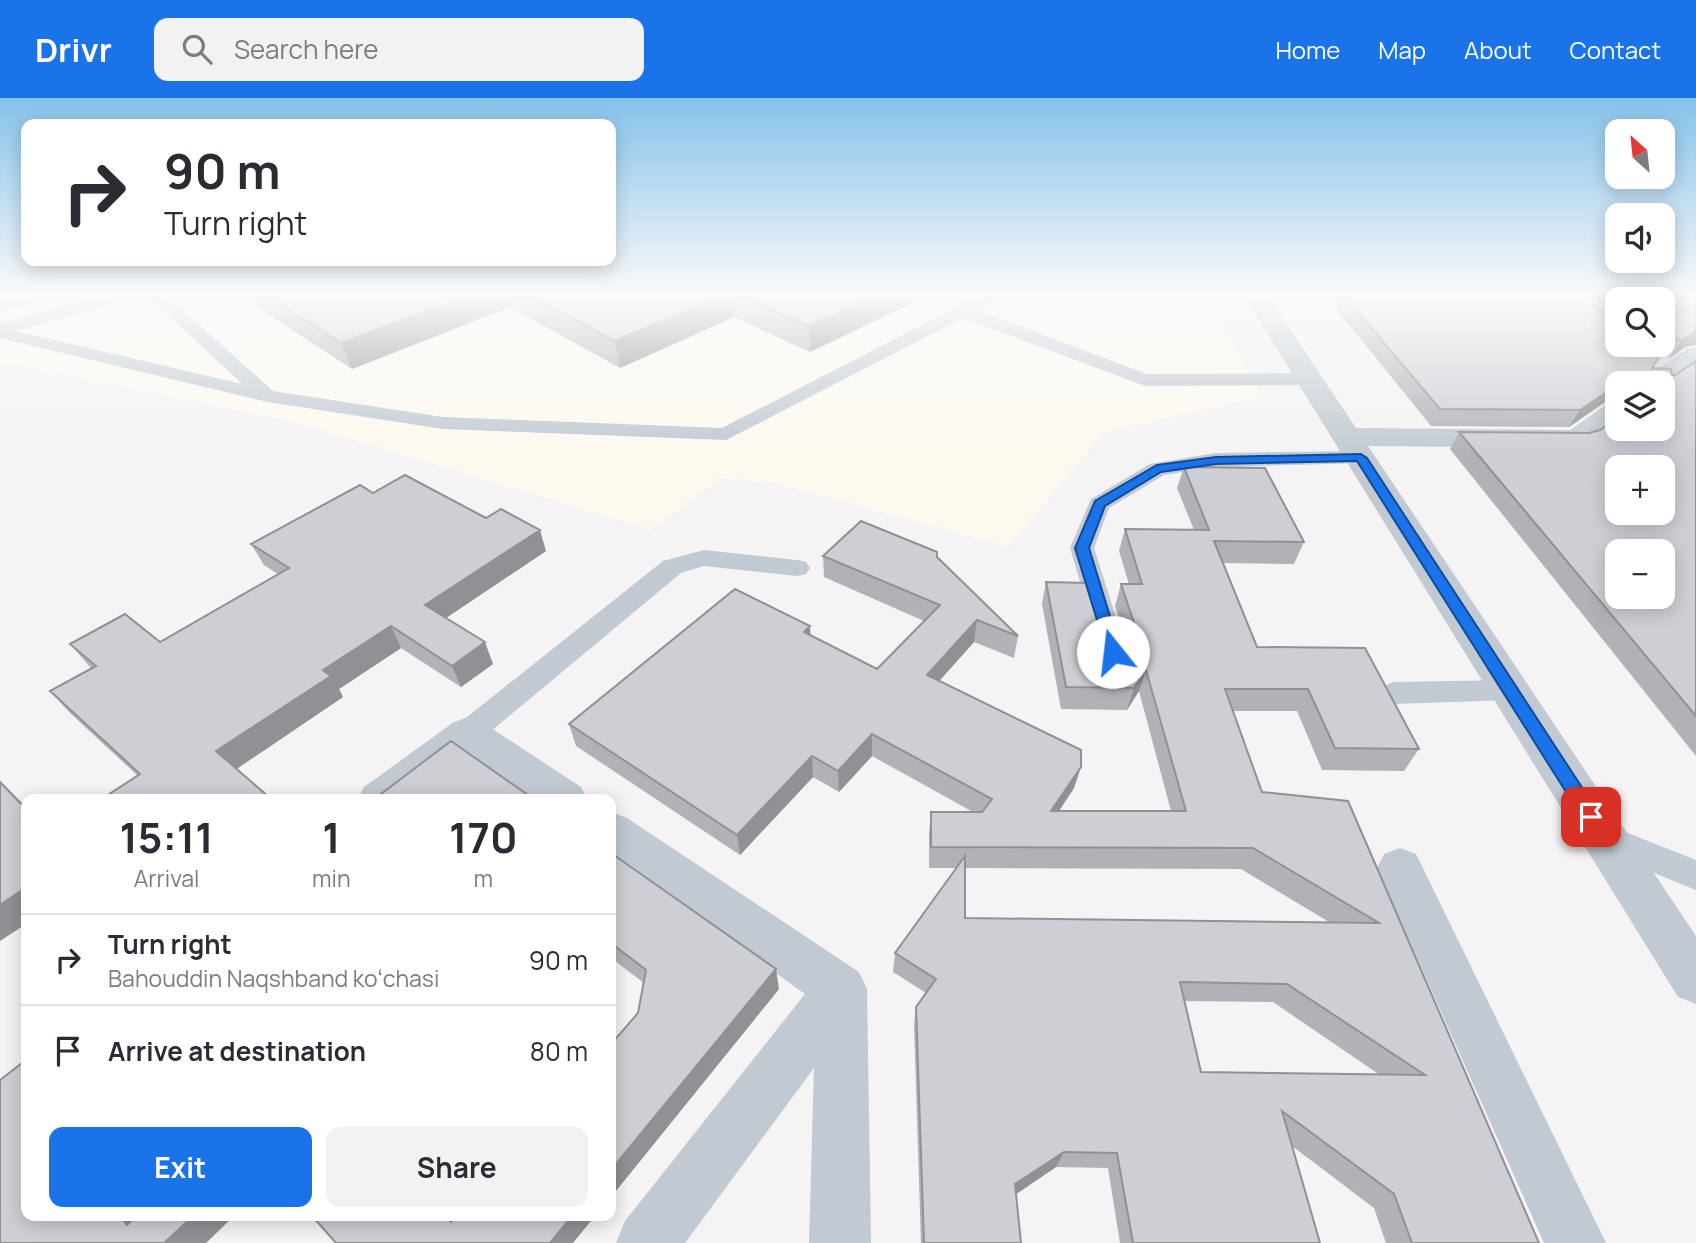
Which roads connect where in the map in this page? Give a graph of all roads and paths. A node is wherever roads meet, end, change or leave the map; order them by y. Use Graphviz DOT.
graph roads {
  1 [pos="73,349"];
  2 [pos="216,349"];
  3 [pos="888,349"];
  4 [pos="1064,349"];
  5 [pos="1290,349"];
  6 [pos="1696,355"];
  7 [pos="1661,371"];
  8 [pos="1309,379"];
  9 [pos="268,396"];
  10 [pos="1605,419"];
  11 [pos="1354,447"];
  12 [pos="797,568"];
  13 [pos="1113,652"];
  14 [pos="1510,690"];
  15 [pos="1394,693"];
  16 [pos="468,733"];
  17 [pos="387,794"];
  18 [pos="557,794"];
  19 [pos="616,834"];
  20 [pos="1605,838"];
  21 [pos="1401,868"];
  22 [pos="1696,875"];
  23 [pos="1696,980"];
  24 [pos="841,989"];
  25 [pos="647,1243"];
  26 [pos="841,1243"];
  27 [pos="1575,1243"];
  1 -- 9 [label="lane"];
  2 -- 9 [label="lane"];
  3 -- 9 [label="lane"];
  4 -- 8 [label="lane"];
  5 -- 8 [label="street"];
  6 -- 7 [label="street"];
  8 -- 11 [label="street"];
  10 -- 11 [label="street"];
  11 -- 13 [label="lane"];
  11 -- 14 [label="street"];
  12 -- 16 [label="lane"];
  14 -- 15 [label="lane"];
  14 -- 20 [label="street"];
  16 -- 17 [label="street"];
  16 -- 18 [label="street"];
  19 -- 24 [label="street"];
  20 -- 22 [label="lane"];
  20 -- 23 [label="street"];
  21 -- 27 [label="street"];
  24 -- 25 [label="street"];
  24 -- 26 [label="street"];
}
